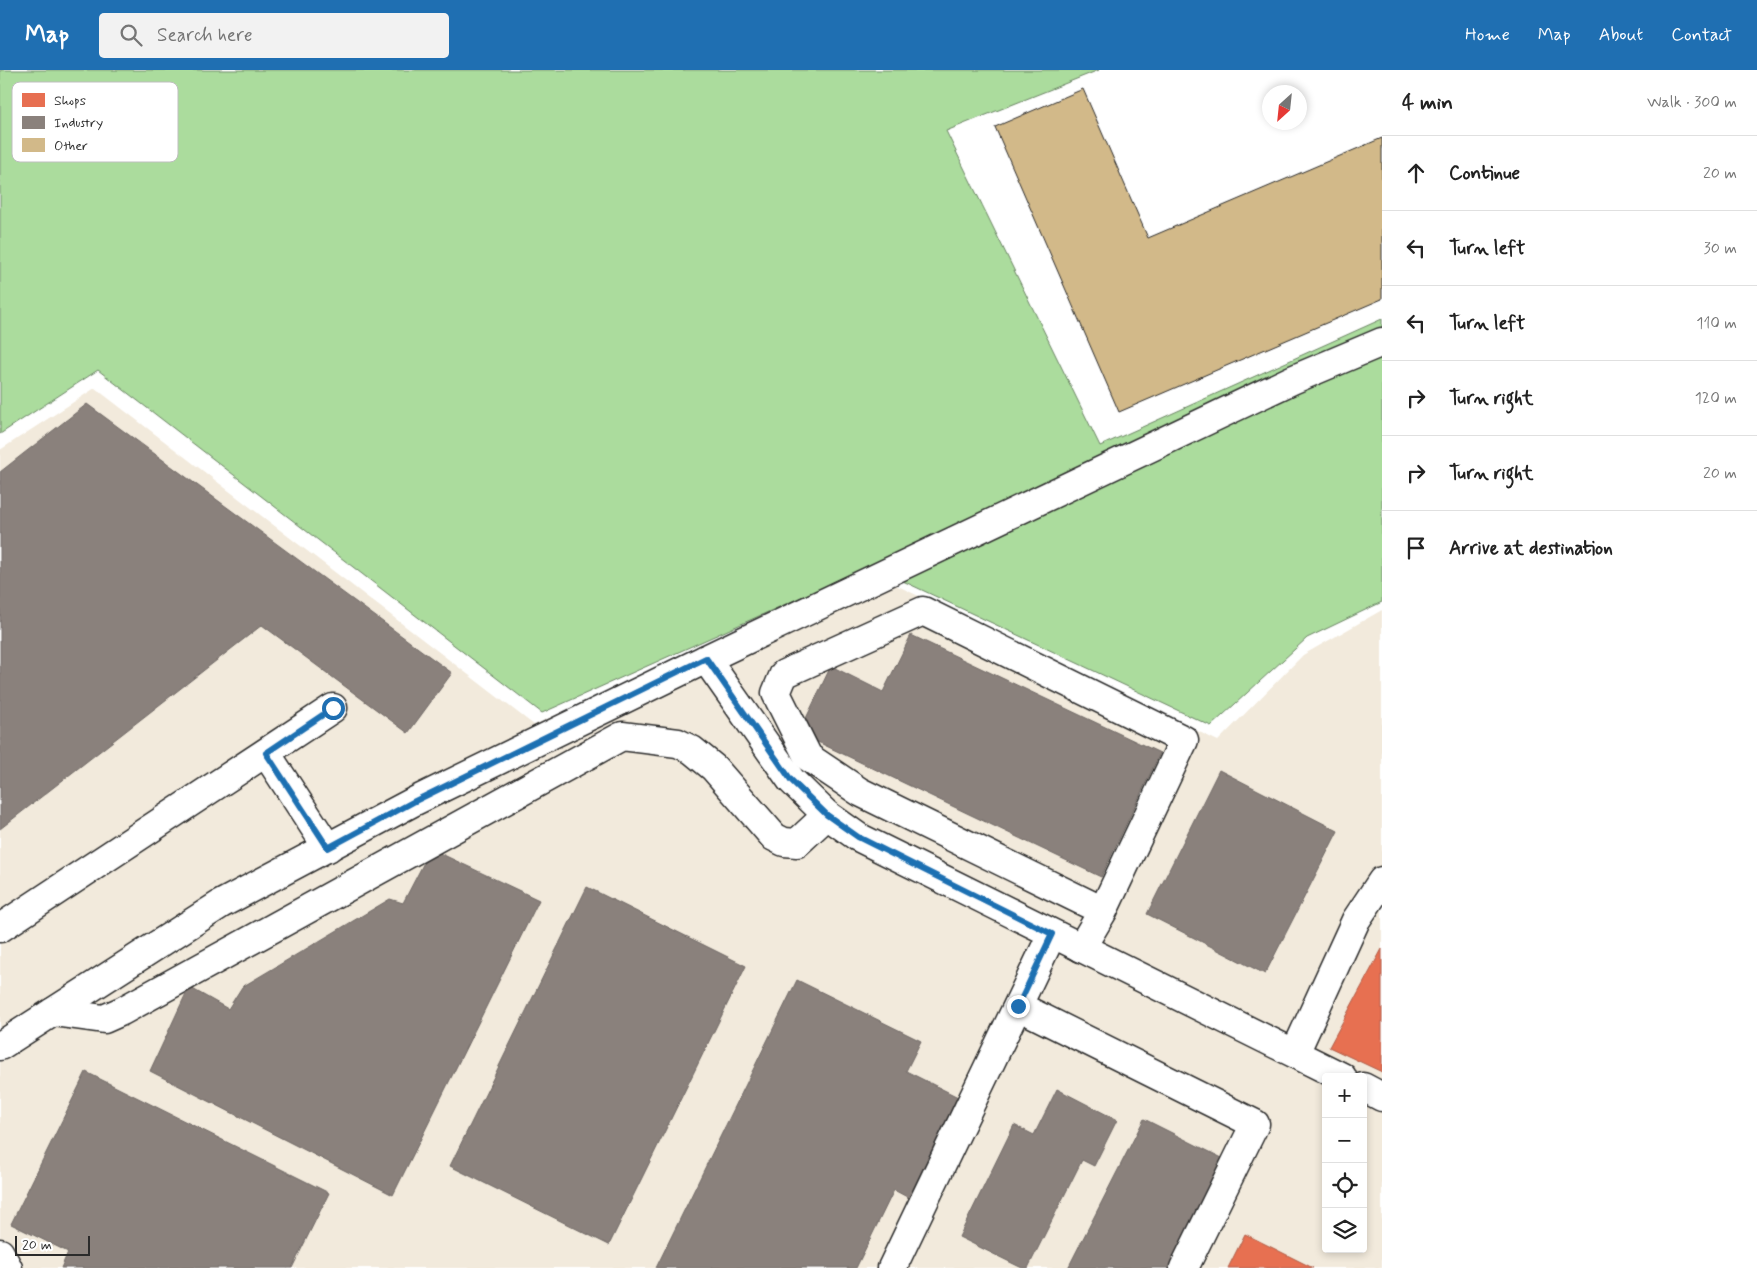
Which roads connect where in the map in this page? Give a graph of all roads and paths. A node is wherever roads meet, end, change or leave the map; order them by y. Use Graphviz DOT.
graph roads {
  1 [pos="1382,342"];
  2 [pos="706,658"];
  3 [pos="333,708"];
  4 [pos="266,753"];
  5 [pos="827,815"];
  6 [pos="328,848"];
  7 [pos="1382,881"];
  8 [pos="1103,911"];
  9 [pos="0,928"];
  10 [pos="1052,934"];
  11 [pos="1081,948"];
  12 [pos="1018,1006"];
  13 [pos="53,1012"];
  14 [pos="0,1046"];
  15 [pos="1294,1053"];
  16 [pos="1334,1073"];
  17 [pos="1367,1089"];
  18 [pos="1382,1097"];
  19 [pos="0,1253"];
  20 [pos="8,1268"];
  21 [pos="892,1268"];
  22 [pos="1184,1268"];
  1 -- 2 [label="street"];
  2 -- 5 [label="street"];
  2 -- 6 [label="street"];
  3 -- 4 [label="street"];
  4 -- 6 [label="street"];
  4 -- 9 [label="street"];
  5 -- 10 [label="street"];
  5 -- 13 [label="street"];
  6 -- 13 [label="street"];
  7 -- 15 [label="street"];
  8 -- 8 [label="street"];
  8 -- 11 [label="street"];
  10 -- 11 [label="street"];
  10 -- 12 [label="street"];
  11 -- 15 [label="street"];
  12 -- 21 [label="street"];
  12 -- 22 [label="street"];
  13 -- 14 [label="street"];
  15 -- 16 [label="street"];
  17 -- 18 [label="street"];
  19 -- 20 [label="street"];
}
